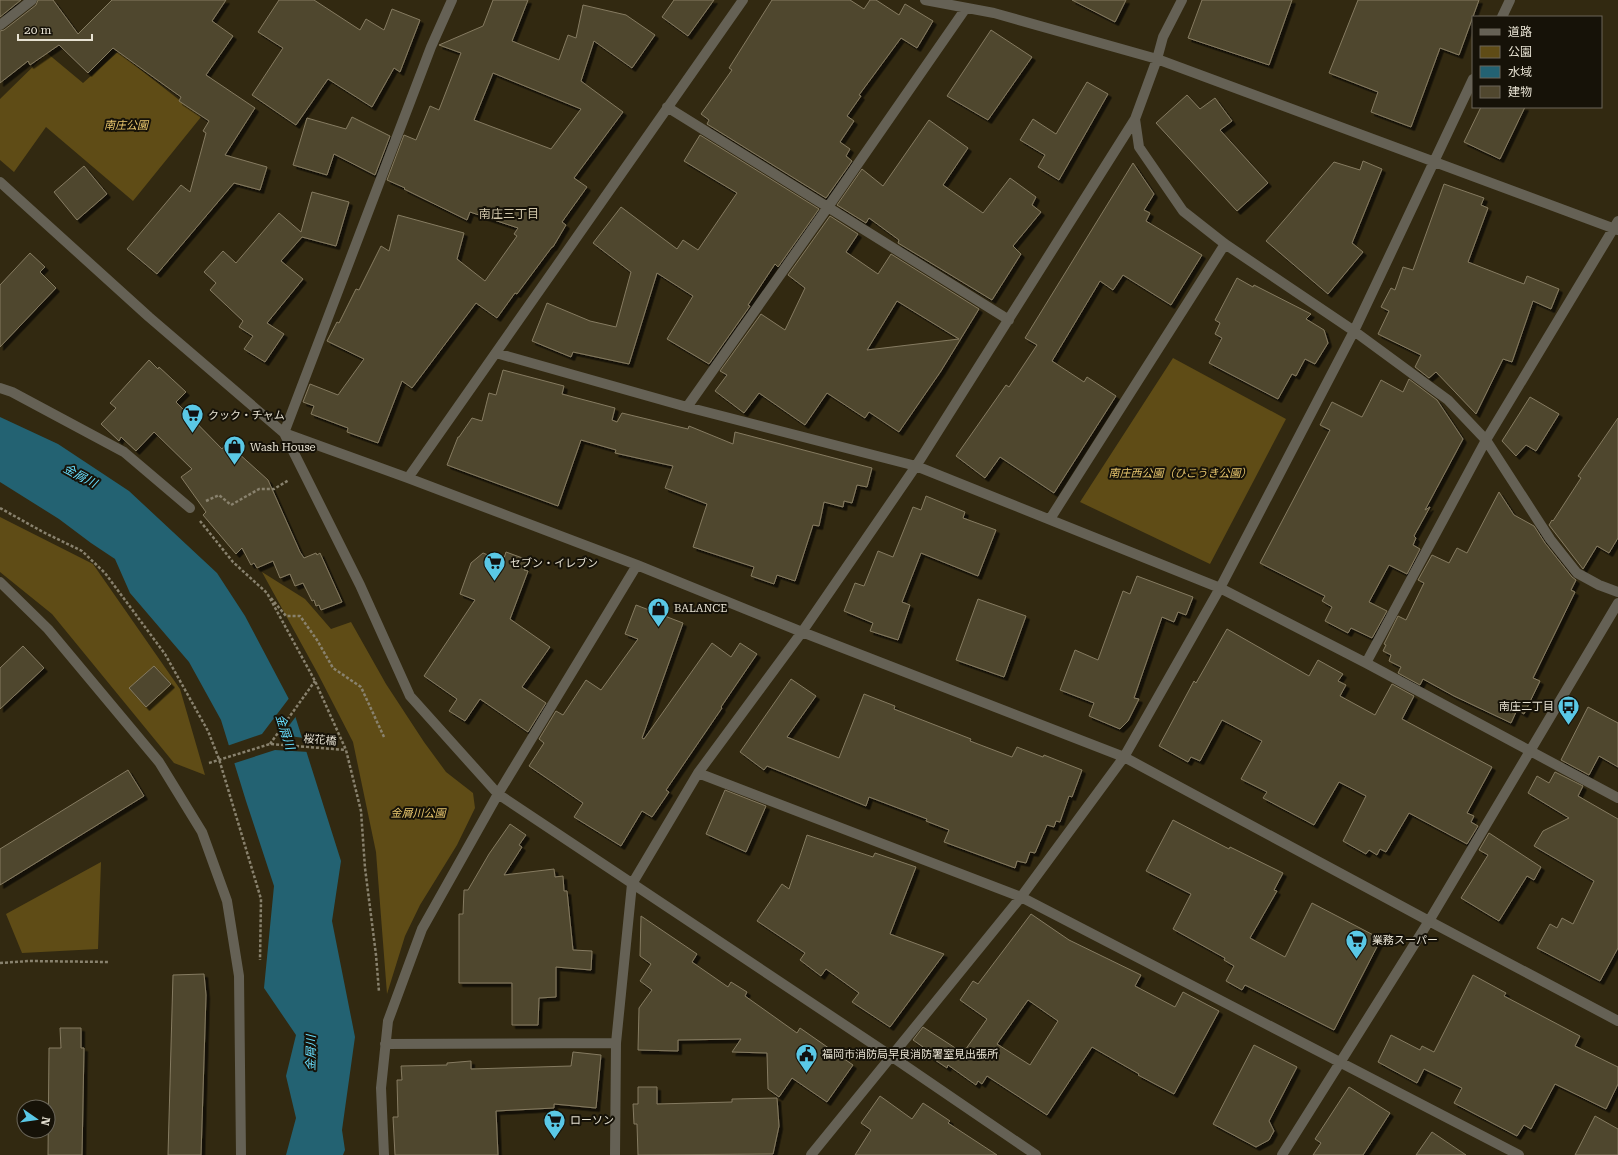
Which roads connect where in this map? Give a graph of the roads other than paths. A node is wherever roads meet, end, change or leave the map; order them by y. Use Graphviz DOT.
graph roads {
  1 [pos="32,0"];
  2 [pos="452,0"];
  3 [pos="743,0"];
  4 [pos="925,0"];
  5 [pos="1182,0"];
  6 [pos="1510,0"];
  7 [pos="966,8"];
  8 [pos="1502,16"];
  9 [pos="0,25"];
  10 [pos="1158,60"];
  11 [pos="1472,81"];
  12 [pos="667,107"];
  13 [pos="1135,119"];
  14 [pos="1434,162"];
  15 [pos="0,182"];
  16 [pos="828,207"];
  17 [pos="1617,227"];
  18 [pos="1225,244"];
  19 [pos="1009,320"];
  20 [pos="1354,330"];
  21 [pos="496,352"];
  22 [pos="0,388"];
  23 [pos="687,407"];
  24 [pos="284,433"];
  25 [pos="1486,440"];
  26 [pos="916,466"];
  27 [pos="408,478"];
  28 [pos="190,508"];
  29 [pos="1050,519"];
  30 [pos="637,564"];
  31 [pos="0,582"];
  32 [pos="1220,588"];
  33 [pos="1618,592"];
  34 [pos="1618,603"];
  35 [pos="802,632"];
  36 [pos="1366,663"];
  37 [pos="1531,752"];
  38 [pos="1124,757"];
  39 [pos="698,774"];
  40 [pos="498,794"];
  41 [pos="1618,798"];
  42 [pos="632,884"];
  43 [pos="1021,897"];
  44 [pos="1428,921"];
  45 [pos="1618,1021"];
  46 [pos="616,1042"];
  47 [pos="386,1044"];
  48 [pos="892,1056"];
  49 [pos="1341,1062"];
  50 [pos="241,1155"];
  51 [pos="384,1155"];
  52 [pos="615,1155"];
  53 [pos="811,1155"];
  54 [pos="1036,1155"];
  55 [pos="1282,1155"];
  56 [pos="1519,1155"];
  1 -- 9 [label="street"];
  2 -- 24 [label="street"];
  3 -- 12 [label="street"];
  4 -- 7 [label="street"];
  5 -- 10 [label="street"];
  6 -- 8 [label="street"];
  7 -- 10 [label="street"];
  7 -- 16 [label="street"];
  10 -- 13 [label="street"];
  10 -- 14 [label="street"];
  11 -- 14 [label="street"];
  12 -- 16 [label="street"];
  12 -- 21 [label="street"];
  13 -- 18 [label="street"];
  13 -- 19 [label="street"];
  14 -- 17 [label="street"];
  14 -- 20 [label="street"];
  15 -- 24 [label="street"];
  16 -- 19 [label="street"];
  16 -- 23 [label="street"];
  17 -- 25 [label="street"];
  18 -- 20 [label="street"];
  18 -- 29 [label="street"];
  19 -- 26 [label="street"];
  20 -- 25 [label="street"];
  20 -- 32 [label="street"];
  21 -- 23 [label="street"];
  21 -- 27 [label="street"];
  22 -- 28 [label="street"];
  23 -- 26 [label="street"];
  24 -- 27 [label="street"];
  24 -- 40 [label="street"];
  25 -- 33 [label="street"];
  25 -- 36 [label="street"];
  26 -- 29 [label="street"];
  26 -- 35 [label="street"];
  27 -- 30 [label="street"];
  29 -- 32 [label="street"];
  30 -- 35 [label="street"];
  30 -- 40 [label="street"];
  31 -- 50 [label="street"];
  32 -- 36 [label="street"];
  32 -- 38 [label="street"];
  34 -- 37 [label="street"];
  35 -- 38 [label="street"];
  35 -- 39 [label="street"];
  36 -- 37 [label="street"];
  37 -- 41 [label="street"];
  37 -- 44 [label="street"];
  38 -- 43 [label="street"];
  38 -- 44 [label="street"];
  39 -- 42 [label="street"];
  39 -- 43 [label="street"];
  40 -- 42 [label="street"];
  40 -- 47 [label="street"];
  42 -- 46 [label="street"];
  42 -- 48 [label="street"];
  43 -- 48 [label="street"];
  43 -- 49 [label="street"];
  44 -- 45 [label="street"];
  44 -- 49 [label="street"];
  46 -- 47 [label="street"];
  46 -- 52 [label="street"];
  47 -- 51 [label="street"];
  48 -- 53 [label="street"];
  48 -- 54 [label="street"];
  49 -- 55 [label="street"];
  49 -- 56 [label="street"];
}
